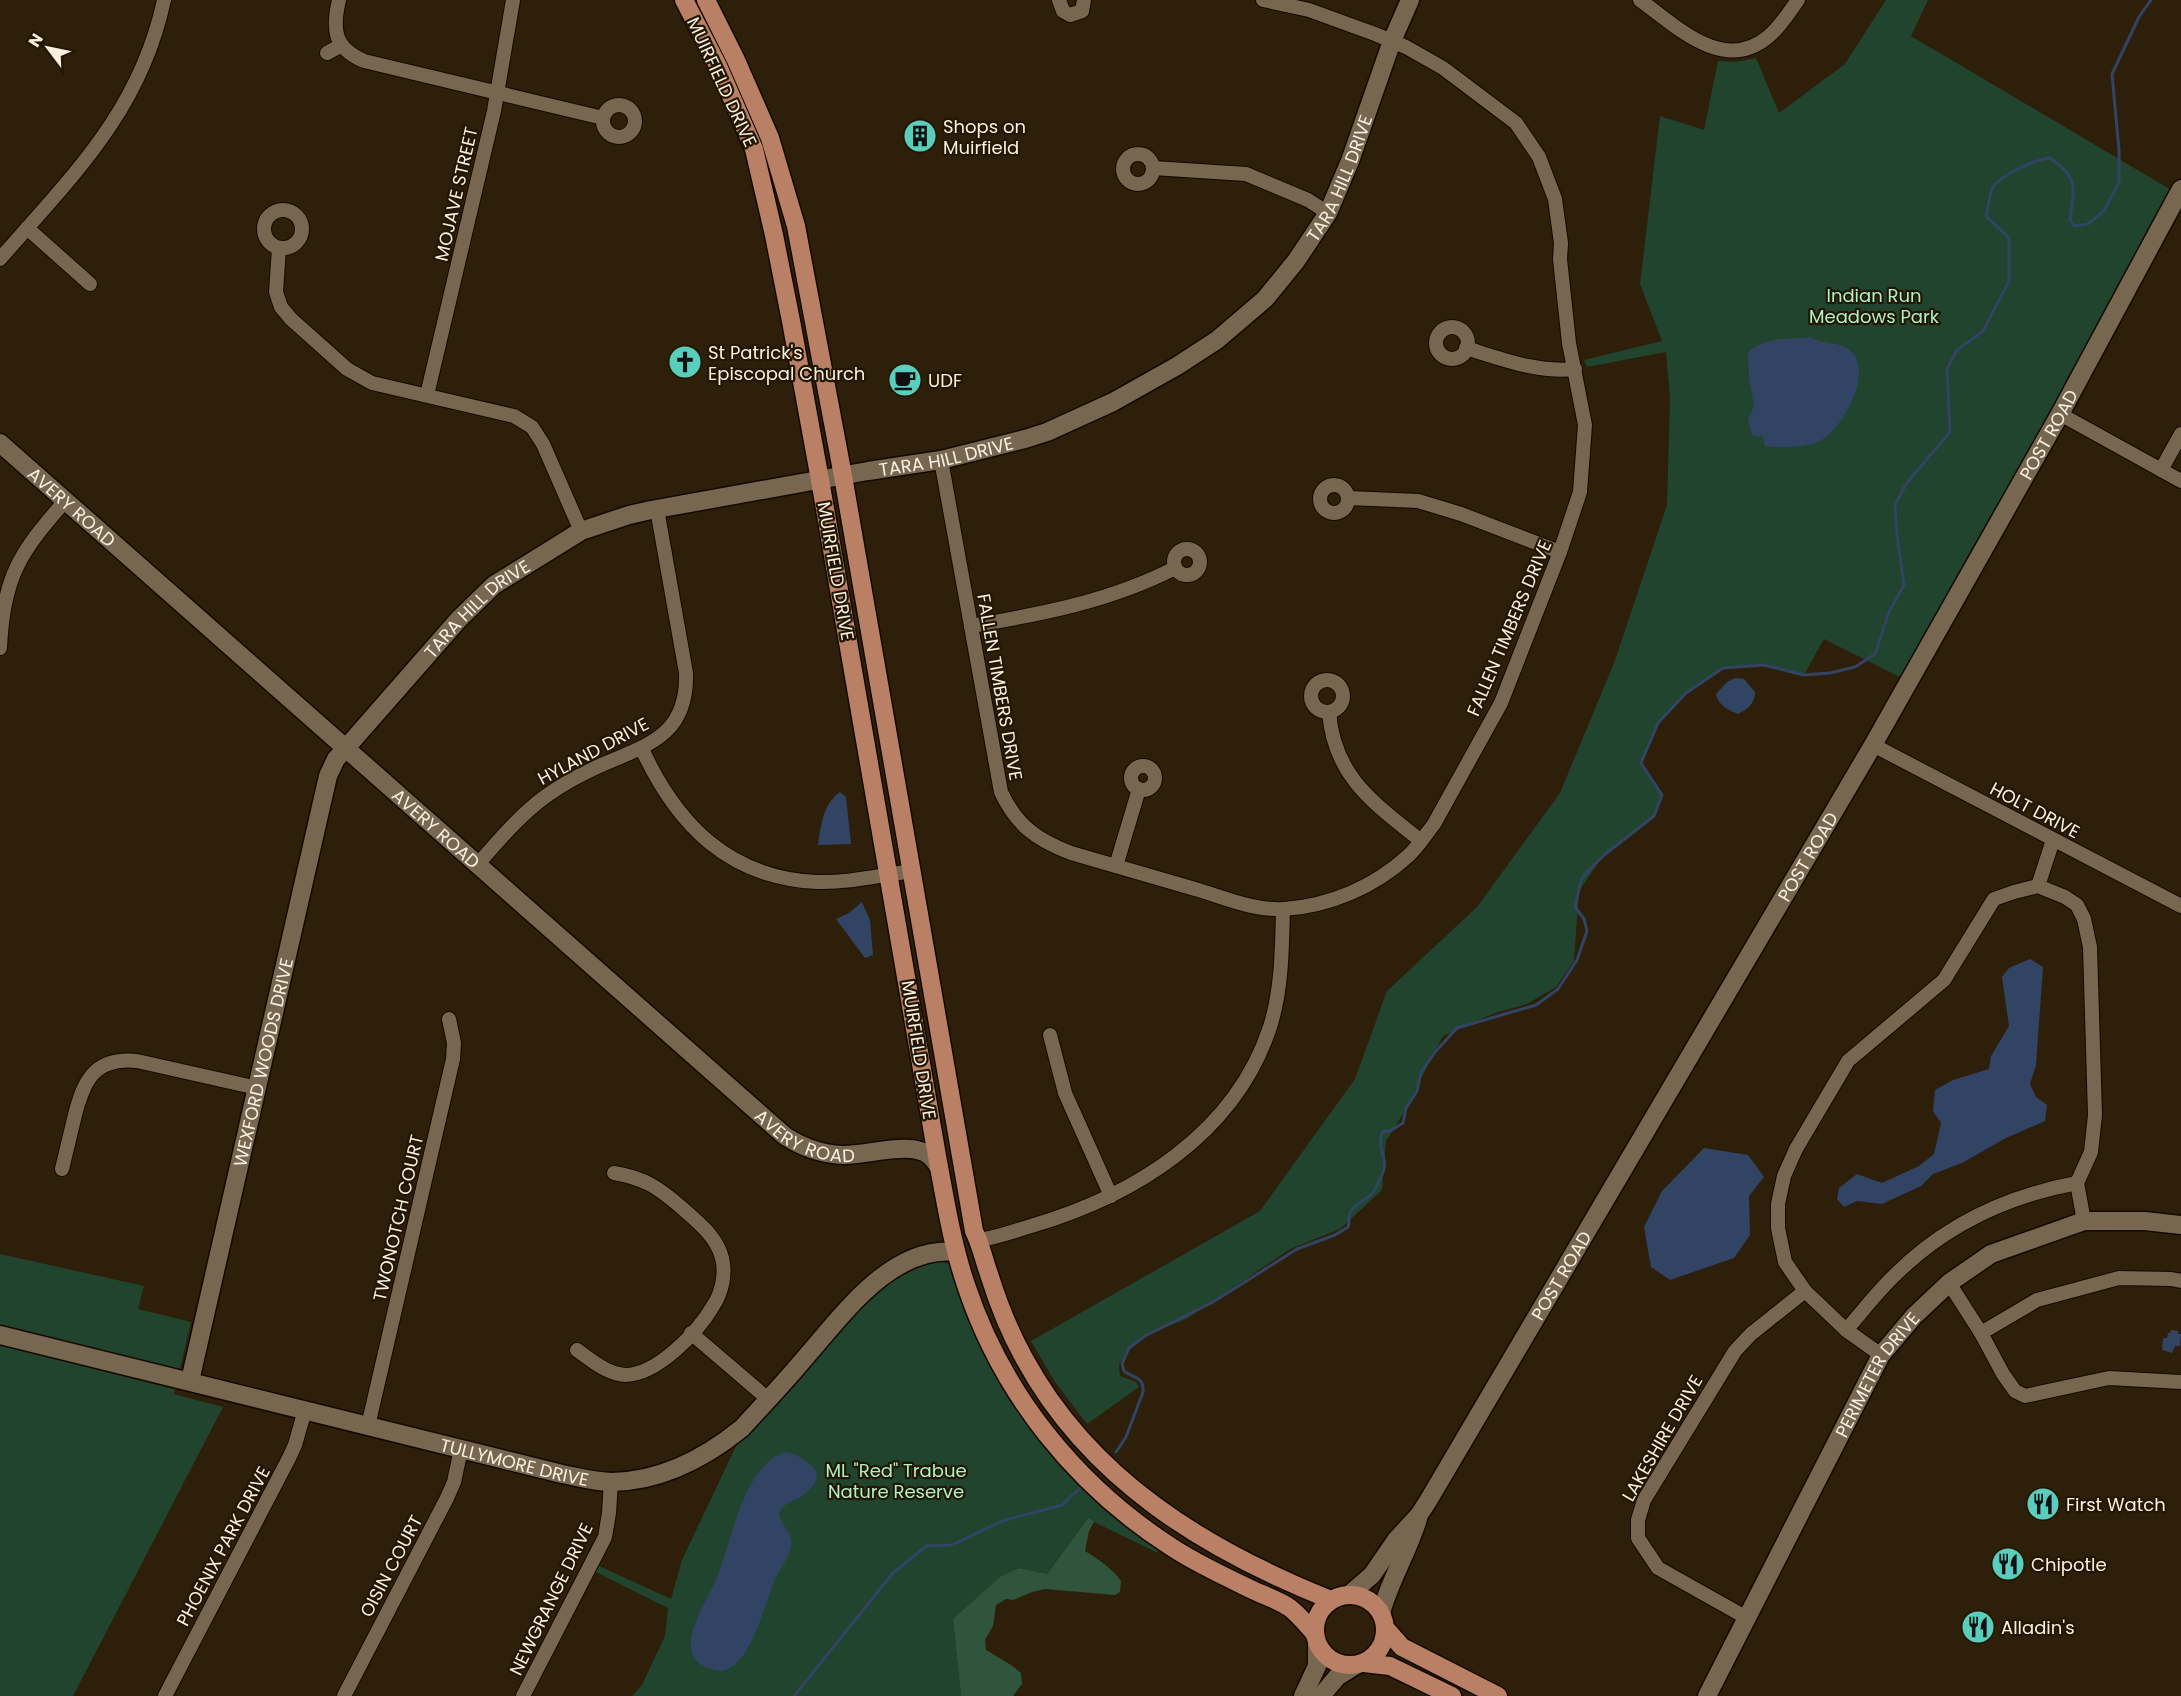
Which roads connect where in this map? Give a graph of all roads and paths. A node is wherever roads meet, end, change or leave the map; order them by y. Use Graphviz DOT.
graph roads {
  1 [pos="164,0"];
  2 [pos="339,0"];
  3 [pos="513,0"];
  4 [pos="684,0"];
  5 [pos="706,0"];
  6 [pos="1059,0"];
  7 [pos="1084,0"];
  8 [pos="1263,0"];
  9 [pos="1410,0"];
  10 [pos="1640,0"];
  11 [pos="1798,0"];
  12 [pos="1392,41"];
  13 [pos="340,46"];
  14 [pos="327,53"];
  15 [pos="497,93"];
  16 [pos="603,118"];
  17 [pos="1153,168"];
  18 [pos="2181,189"];
  19 [pos="1328,213"];
  20 [pos="27,228"];
  21 [pos="279,248"];
  22 [pos="0,258"];
  23 [pos="90,284"];
  24 [pos="1466,348"];
  25 [pos="1575,369"];
  26 [pos="428,395"];
  27 [pos="2060,414"];
  28 [pos="2181,434"];
  29 [pos="0,443"];
  30 [pos="941,460"];
  31 [pos="2161,470"];
  32 [pos="843,476"];
  33 [pos="820,480"];
  34 [pos="2181,481"];
  35 [pos="1349,498"];
  36 [pos="66,500"];
  37 [pos="657,509"];
  38 [pos="580,531"];
  39 [pos="1560,552"];
  40 [pos="1175,568"];
  41 [pos="971,626"];
  42 [pos="0,648"];
  43 [pos="1329,712"];
  44 [pos="1873,745"];
  45 [pos="346,748"];
  46 [pos="642,749"];
  47 [pos="1139,789"];
  48 [pos="2053,840"];
  49 [pos="1421,841"];
  50 [pos="478,864"];
  51 [pos="1116,866"];
  52 [pos="913,871"];
  53 [pos="890,874"];
  54 [pos="2038,886"];
  55 [pos="2181,906"];
  56 [pos="1283,909"];
  57 [pos="449,1019"];
  58 [pos="1050,1035"];
  59 [pos="257,1088"];
  60 [pos="933,1136"];
  61 [pos="896,1149"];
  62 [pos="938,1162"];
  63 [pos="62,1169"];
  64 [pos="615,1173"];
  65 [pos="2077,1183"];
  66 [pos="1111,1197"];
  67 [pos="2084,1221"];
  68 [pos="2181,1225"];
  69 [pos="978,1240"];
  70 [pos="956,1252"];
  71 [pos="2180,1278"];
  72 [pos="1949,1283"];
  73 [pos="1805,1291"];
  74 [pos="1846,1330"];
  75 [pos="691,1333"];
  76 [pos="1981,1333"];
  77 [pos="0,1335"];
  78 [pos="577,1350"];
  79 [pos="1881,1355"];
  80 [pos="1021,1370"];
  81 [pos="190,1381"];
  82 [pos="2181,1382"];
  83 [pos="768,1399"];
  84 [pos="304,1410"];
  85 [pos="368,1426"];
  86 [pos="461,1449"];
  87 [pos="1095,1455"];
  88 [pos="611,1482"];
  89 [pos="1419,1515"];
  90 [pos="1350,1594"];
  91 [pos="1331,1600"];
  92 [pos="1747,1618"];
  93 [pos="1384,1621"];
  94 [pos="1316,1639"];
  95 [pos="1360,1664"];
  96 [pos="165,1696"];
  97 [pos="344,1696"];
  98 [pos="523,1696"];
  99 [pos="1303,1696"];
  100 [pos="1321,1696"];
  101 [pos="1452,1696"];
  102 [pos="1498,1696"];
  103 [pos="1707,1696"];
  1 -- 20 [label="street"];
  2 -- 13 [label="street"];
  3 -- 15 [label="street, MOJAVE STREET"];
  4 -- 33 [label="main road, MUIRFIELD DRIVE"];
  5 -- 32 [label="main road, MUIRFIELD DRIVE"];
  6 -- 7 [label="street"];
  8 -- 12 [label="street, FALLEN TIMBERS DRIVE"];
  9 -- 12 [label="street, TARA HILL DRIVE"];
  10 -- 11 [label="street"];
  12 -- 19 [label="street, TARA HILL DRIVE"];
  12 -- 25 [label="street, FALLEN TIMBERS DRIVE"];
  13 -- 14 [label="street"];
  13 -- 15 [label="street"];
  15 -- 16 [label="street"];
  15 -- 26 [label="street, MOJAVE STREET"];
  17 -- 19 [label="street"];
  18 -- 27 [label="street, POST ROAD"];
  19 -- 30 [label="street, TARA HILL DRIVE"];
  20 -- 22 [label="street"];
  20 -- 23 [label="street"];
  21 -- 26 [label="street"];
  24 -- 25 [label="street"];
  25 -- 39 [label="street, FALLEN TIMBERS DRIVE"];
  26 -- 38 [label="street"];
  27 -- 31 [label="street"];
  27 -- 44 [label="street, POST ROAD"];
  28 -- 31 [label="street"];
  29 -- 36 [label="street, AVERY ROAD"];
  30 -- 32 [label="street, TARA HILL DRIVE"];
  30 -- 41 [label="street, FALLEN TIMBERS DRIVE"];
  31 -- 34 [label="street"];
  32 -- 33 [label="street, TARA HILL DRIVE"];
  32 -- 52 [label="main road, MUIRFIELD DRIVE"];
  33 -- 37 [label="street, TARA HILL DRIVE"];
  33 -- 53 [label="main road, MUIRFIELD DRIVE"];
  35 -- 39 [label="street"];
  36 -- 42 [label="street"];
  36 -- 45 [label="street, AVERY ROAD"];
  37 -- 38 [label="street, TARA HILL DRIVE"];
  37 -- 46 [label="street, HYLAND DRIVE"];
  38 -- 45 [label="street, TARA HILL DRIVE"];
  39 -- 49 [label="street, FALLEN TIMBERS DRIVE"];
  40 -- 41 [label="street"];
  41 -- 51 [label="street, FALLEN TIMBERS DRIVE"];
  43 -- 49 [label="street"];
  44 -- 48 [label="street, HOLT DRIVE"];
  44 -- 89 [label="street, POST ROAD"];
  45 -- 50 [label="street, AVERY ROAD"];
  45 -- 59 [label="street, WEXFORD WOODS DRIVE"];
  46 -- 50 [label="street, HYLAND DRIVE"];
  46 -- 53 [label="street"];
  47 -- 51 [label="street"];
  48 -- 54 [label="street"];
  48 -- 55 [label="street, HOLT DRIVE"];
  49 -- 56 [label="street, FALLEN TIMBERS DRIVE"];
  50 -- 61 [label="street, AVERY ROAD"];
  51 -- 56 [label="street, FALLEN TIMBERS DRIVE"];
  52 -- 53 [label="street"];
  52 -- 69 [label="main road, MUIRFIELD DRIVE"];
  53 -- 60 [label="main road, MUIRFIELD DRIVE"];
  54 -- 65 [label="street"];
  54 -- 73 [label="street"];
  56 -- 66 [label="street"];
  57 -- 85 [label="street, TWONOTCH COURT"];
  58 -- 66 [label="street"];
  59 -- 63 [label="street"];
  59 -- 81 [label="street, WEXFORD WOODS DRIVE"];
  60 -- 61 [label="street, AVERY ROAD"];
  60 -- 62 [label="main road, MUIRFIELD DRIVE"];
  60 -- 80 [label="main road"];
  61 -- 62 [label="street, AVERY ROAD"];
  62 -- 70 [label="main road, MUIRFIELD DRIVE"];
  64 -- 75 [label="street"];
  65 -- 67 [label="street"];
  65 -- 74 [label="street"];
  66 -- 69 [label="street"];
  67 -- 68 [label="street, PERIMETER DRIVE"];
  67 -- 72 [label="street, PERIMETER DRIVE"];
  69 -- 87 [label="main road, MUIRFIELD DRIVE"];
  70 -- 80 [label="main road"];
  70 -- 83 [label="street, TULLYMORE DRIVE"];
  70 -- 94 [label="main road, MUIRFIELD DRIVE"];
  71 -- 76 [label="street"];
  72 -- 76 [label="street"];
  72 -- 79 [label="street, PERIMETER DRIVE"];
  73 -- 74 [label="street"];
  73 -- 92 [label="street, LAKESHIRE DRIVE"];
  74 -- 79 [label="street"];
  75 -- 78 [label="street"];
  75 -- 83 [label="street"];
  76 -- 82 [label="street"];
  77 -- 81 [label="street, TULLYMORE DRIVE"];
  79 -- 92 [label="street, PERIMETER DRIVE"];
  80 -- 87 [label="main road"];
  81 -- 84 [label="street, TULLYMORE DRIVE"];
  83 -- 88 [label="street, TULLYMORE DRIVE"];
  84 -- 85 [label="street, TULLYMORE DRIVE"];
  84 -- 96 [label="street, PHOENIX PARK DRIVE"];
  85 -- 86 [label="street, TULLYMORE DRIVE"];
  86 -- 88 [label="street, TULLYMORE DRIVE"];
  86 -- 97 [label="street, OISIN COURT"];
  87 -- 91 [label="main road"];
  88 -- 98 [label="street, NEWGRANGE DRIVE"];
  89 -- 90 [label="street, POST ROAD"];
  89 -- 93 [label="street, POST ROAD"];
  90 -- 91 [label="main road"];
  90 -- 93 [label="main road"];
  91 -- 94 [label="main road"];
  92 -- 103 [label="street, PERIMETER DRIVE"];
  93 -- 95 [label="main road"];
  93 -- 102 [label="main road"];
  94 -- 95 [label="main road"];
  94 -- 99 [label="street"];
  95 -- 100 [label="street"];
  95 -- 101 [label="main road"];
}
